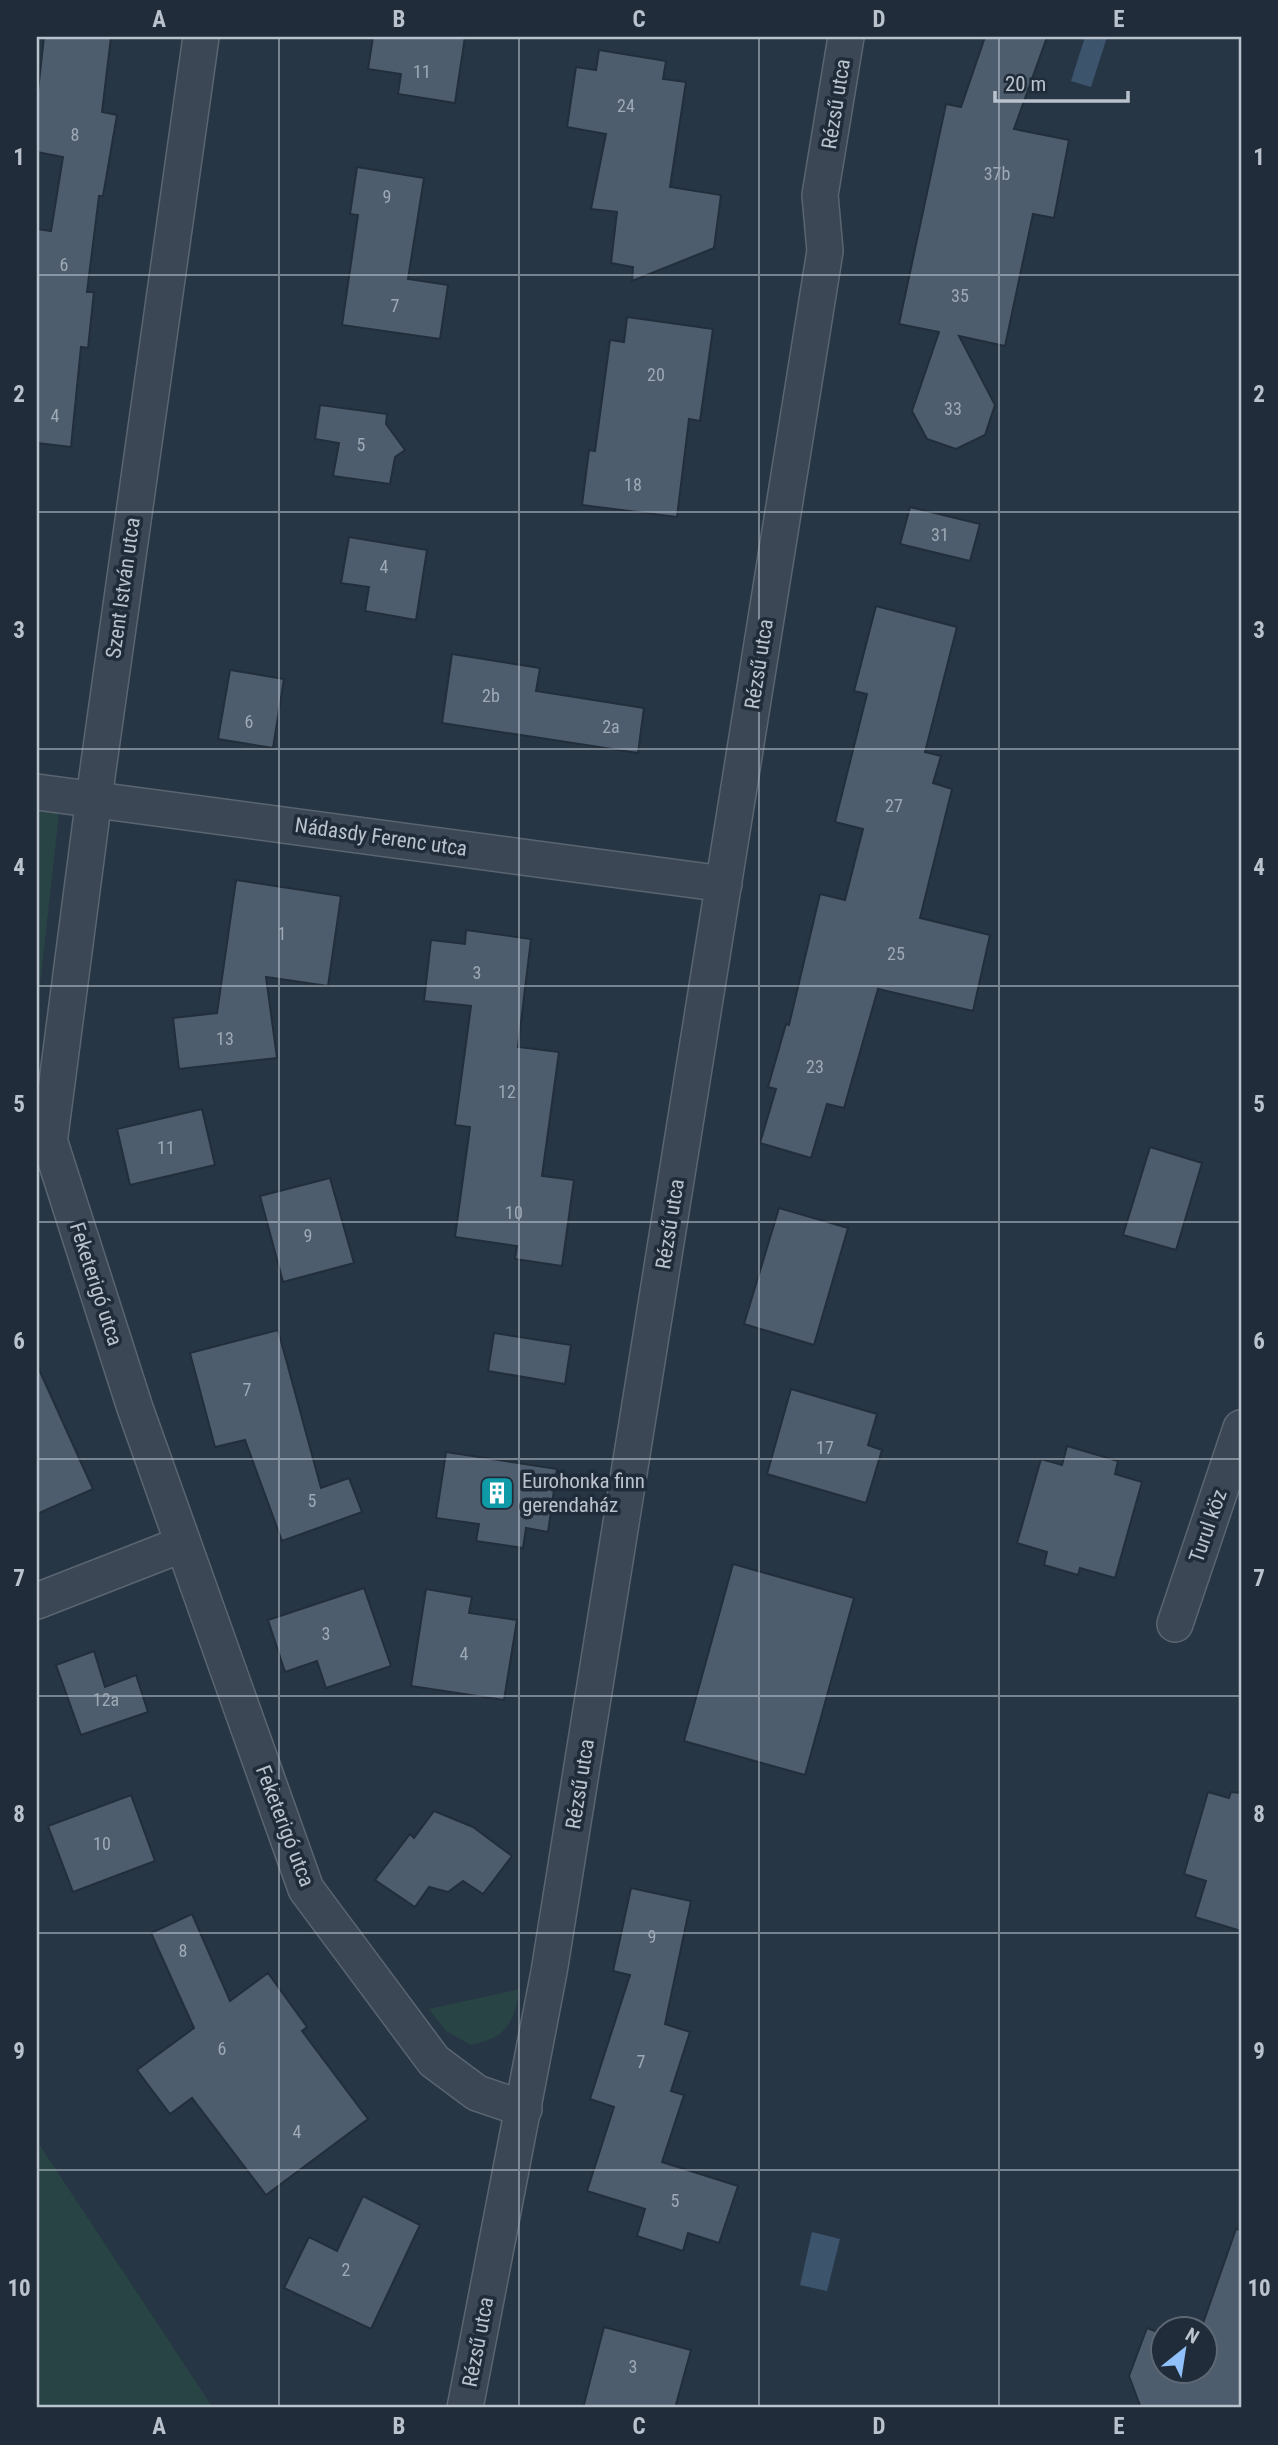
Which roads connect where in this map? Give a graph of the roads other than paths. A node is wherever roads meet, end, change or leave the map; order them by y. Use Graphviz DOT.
graph roads {
  1 [pos="201,37"];
  2 [pos="846,37"];
  3 [pos="37,792"];
  4 [pos="94,798"];
  5 [pos="724,884"];
  6 [pos="37,1102"];
  7 [pos="50,1140"];
  8 [pos="1241,1428"];
  9 [pos="183,1544"];
  10 [pos="37,1601"];
  11 [pos="1175,1624"];
  12 [pos="524,2109"];
  13 [pos="465,2408"];
  1 -- 4 [label="street, Szent István utca"];
  2 -- 5 [label="street, Rézsű utca"];
  3 -- 4 [label="street, Nádasdy Ferenc utca"];
  4 -- 5 [label="street, Nádasdy Ferenc utca"];
  4 -- 7 [label="street, Szent István utca"];
  5 -- 12 [label="street, Rézsű utca"];
  6 -- 7 [label="street, Feketerigó utca"];
  7 -- 9 [label="street, Feketerigó utca"];
  8 -- 11 [label="street, Turul köz"];
  9 -- 10 [label="street"];
  9 -- 12 [label="street, Feketerigó utca"];
  12 -- 13 [label="street, Rézsű utca"];
}
